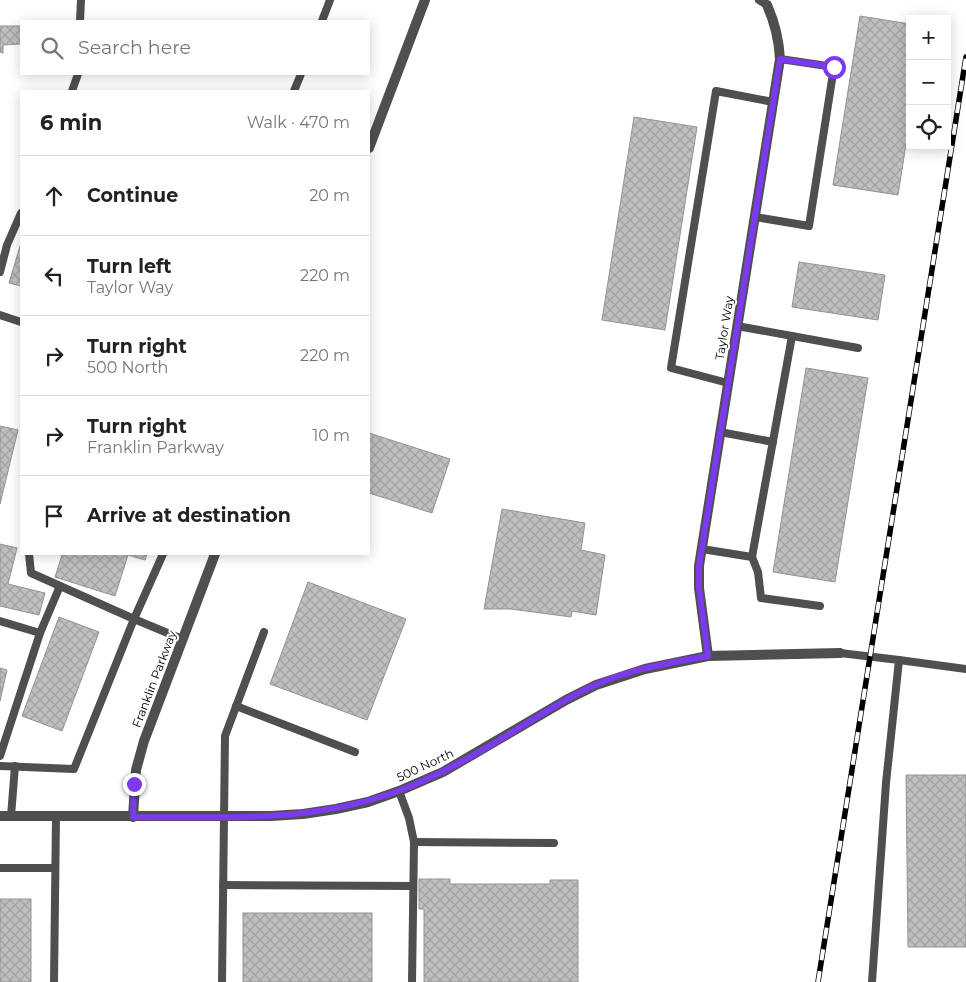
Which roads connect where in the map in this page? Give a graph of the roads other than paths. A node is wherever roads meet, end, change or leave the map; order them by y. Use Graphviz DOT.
graph roads {
  1 [pos="81,0"];
  2 [pos="330,0"];
  3 [pos="425,0"];
  4 [pos="763,2"];
  5 [pos="80,20"];
  6 [pos="322,20"];
  7 [pos="780,59"];
  8 [pos="78,75"];
  9 [pos="300,75"];
  10 [pos="72,90"];
  11 [pos="294,90"];
  12 [pos="773,102"];
  13 [pos="370,145"];
  14 [pos="20,215"];
  15 [pos="754,217"];
  16 [pos="0,272"];
  17 [pos="0,315"];
  18 [pos="20,322"];
  19 [pos="737,326"];
  20 [pos="792,336"];
  21 [pos="858,348"];
  22 [pos="728,383"];
  23 [pos="720,432"];
  24 [pos="773,442"];
  25 [pos="702,549"];
  26 [pos="29,555"];
  27 [pos="163,555"];
  28 [pos="214,555"];
  29 [pos="752,557"];
  30 [pos="60,586"];
  31 [pos="820,606"];
  32 [pos="134,620"];
  33 [pos="0,621"];
  34 [pos="264,632"];
  35 [pos="40,633"];
  36 [pos="182,639"];
  37 [pos="840,653"];
  38 [pos="708,656"];
  39 [pos="899,660"];
  40 [pos="966,669"];
  41 [pos="236,706"];
  42 [pos="355,752"];
  43 [pos="0,756"];
  44 [pos="0,766"];
  45 [pos="14,766"];
  46 [pos="399,791"];
  47 [pos="0,816"];
  48 [pos="11,816"];
  49 [pos="56,817"];
  50 [pos="133,817"];
  51 [pos="225,817"];
  52 [pos="414,842"];
  53 [pos="554,843"];
  54 [pos="0,868"];
  55 [pos="55,868"];
  56 [pos="223,885"];
  57 [pos="413,886"];
  58 [pos="54,982"];
  59 [pos="222,982"];
  60 [pos="412,982"];
  61 [pos="872,982"];
  1 -- 5 [label="lane"];
  2 -- 6 [label="lane"];
  3 -- 13 [label="street"];
  4 -- 7 [label="street, Taylor Way"];
  7 -- 12 [label="street, Taylor Way"];
  7 -- 15 [label="lane"];
  8 -- 10 [label="lane"];
  9 -- 11 [label="lane"];
  12 -- 15 [label="street, Taylor Way"];
  12 -- 22 [label="lane"];
  14 -- 16 [label="lane"];
  15 -- 19 [label="street, Taylor Way"];
  17 -- 18 [label="lane"];
  19 -- 20 [label="lane"];
  19 -- 22 [label="street, Taylor Way"];
  20 -- 21 [label="lane"];
  20 -- 24 [label="lane"];
  22 -- 23 [label="street, Taylor Way"];
  23 -- 24 [label="lane"];
  23 -- 25 [label="street, Taylor Way"];
  24 -- 29 [label="lane"];
  25 -- 29 [label="lane"];
  25 -- 38 [label="street, Taylor Way"];
  26 -- 30 [label="lane"];
  27 -- 32 [label="lane"];
  28 -- 36 [label="street, Franklin Parkway"];
  29 -- 31 [label="lane"];
  30 -- 32 [label="lane"];
  30 -- 35 [label="lane"];
  32 -- 36 [label="lane"];
  32 -- 45 [label="lane"];
  33 -- 35 [label="lane"];
  34 -- 41 [label="lane"];
  35 -- 43 [label="lane"];
  36 -- 50 [label="street, Franklin Parkway"];
  37 -- 38 [label="street, 500 North"];
  37 -- 39 [label="lane"];
  38 -- 46 [label="street, 500 North"];
  39 -- 40 [label="lane"];
  39 -- 61 [label="lane"];
  41 -- 42 [label="lane"];
  41 -- 51 [label="lane"];
  44 -- 45 [label="lane"];
  45 -- 48 [label="lane"];
  46 -- 51 [label="street, 500 North"];
  46 -- 52 [label="lane"];
  47 -- 48 [label="street, 500 North"];
  48 -- 49 [label="street, 500 North"];
  49 -- 50 [label="street, 500 North"];
  49 -- 55 [label="lane"];
  50 -- 51 [label="street, 500 North"];
  51 -- 56 [label="lane"];
  52 -- 53 [label="lane"];
  52 -- 57 [label="lane"];
  54 -- 55 [label="lane"];
  55 -- 58 [label="lane"];
  56 -- 57 [label="lane"];
  56 -- 59 [label="lane"];
  57 -- 60 [label="lane"];
}
